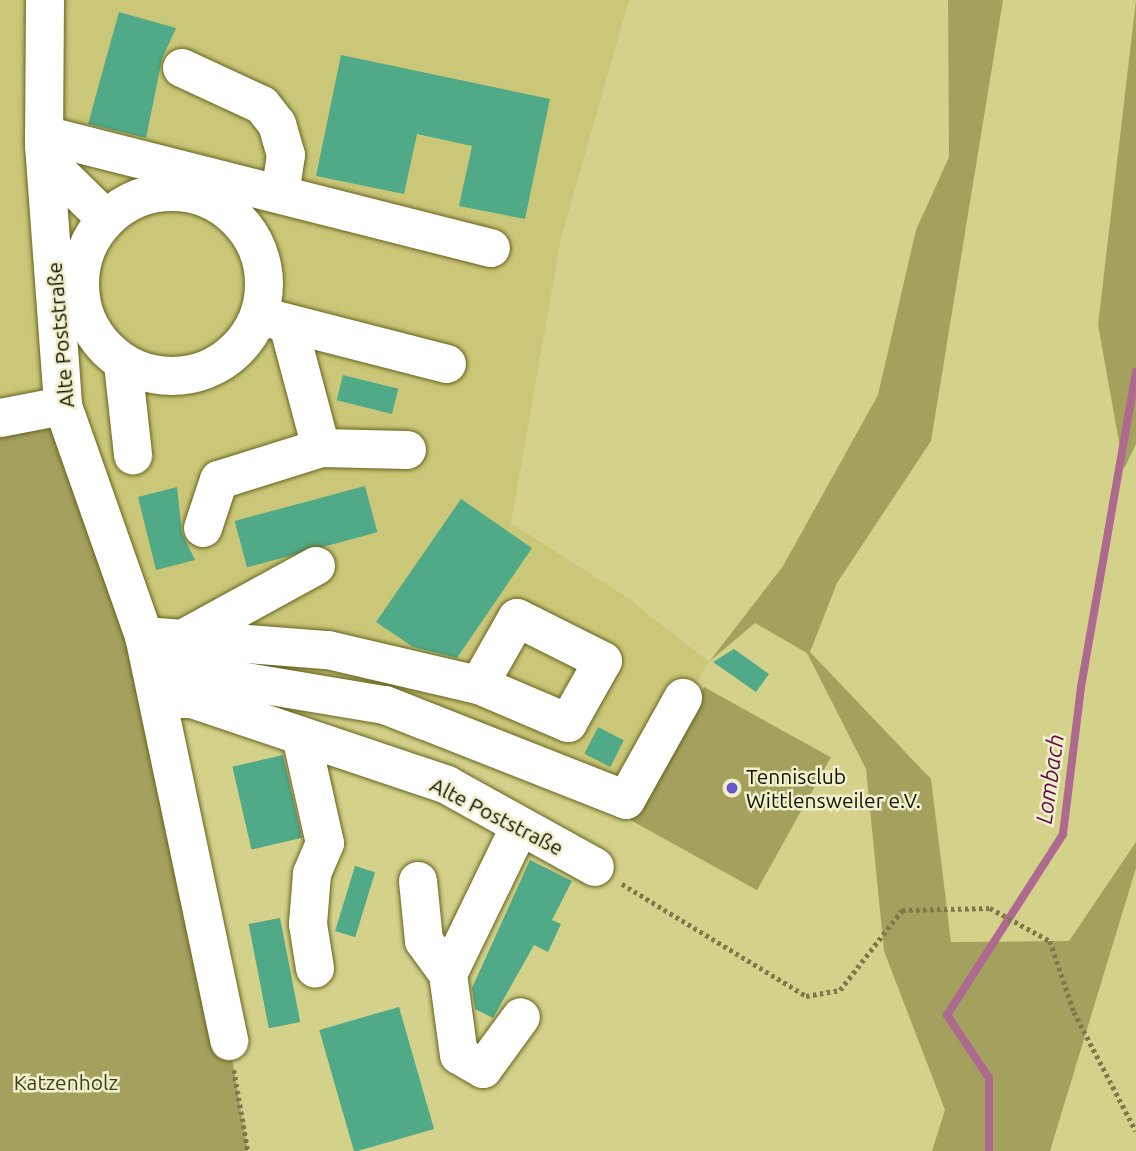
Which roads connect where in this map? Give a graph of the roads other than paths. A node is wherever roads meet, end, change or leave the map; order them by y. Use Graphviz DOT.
graph roads {
  1 [pos="45,0"];
  2 [pos="182,68"];
  3 [pos="45,147"];
  4 [pos="281,195"];
  5 [pos="105,218"];
  6 [pos="491,248"];
  7 [pos="274,320"];
  8 [pos="123,364"];
  9 [pos="447,364"];
  10 [pos="63,405"];
  11 [pos="0,418"];
  12 [pos="321,448"];
  13 [pos="407,450"];
  14 [pos="133,455"];
  15 [pos="203,527"];
  16 [pos="316,566"];
  17 [pos="188,636"];
  18 [pos="151,667"];
  19 [pos="479,685"];
  20 [pos="682,698"];
  21 [pos="302,736"];
  22 [pos="520,826"];
  23 [pos="595,867"];
  24 [pos="418,881"];
  25 [pos="315,968"];
  26 [pos="448,974"];
  27 [pos="521,1017"];
  28 [pos="229,1041"];
  1 -- 3 [label="street, Alte Poststraße"];
  2 -- 4 [label="street"];
  3 -- 4 [label="street"];
  3 -- 5 [label="street"];
  3 -- 10 [label="street, Alte Poststraße"];
  4 -- 6 [label="street"];
  5 -- 7 [label="street"];
  5 -- 8 [label="street"];
  7 -- 8 [label="street"];
  7 -- 9 [label="street"];
  7 -- 12 [label="street"];
  8 -- 14 [label="street"];
  10 -- 11 [label="street"];
  10 -- 18 [label="street, Alte Poststraße"];
  12 -- 13 [label="street"];
  12 -- 15 [label="street"];
  16 -- 17 [label="street"];
  17 -- 18 [label="street"];
  17 -- 19 [label="street"];
  18 -- 20 [label="street"];
  18 -- 21 [label="street, Alte Poststraße"];
  18 -- 28 [label="street, Alte Poststraße"];
  21 -- 22 [label="street, Alte Poststraße"];
  21 -- 25 [label="street"];
  22 -- 23 [label="street, Alte Poststraße"];
  22 -- 26 [label="street"];
  24 -- 26 [label="street"];
  26 -- 27 [label="street"];
}
